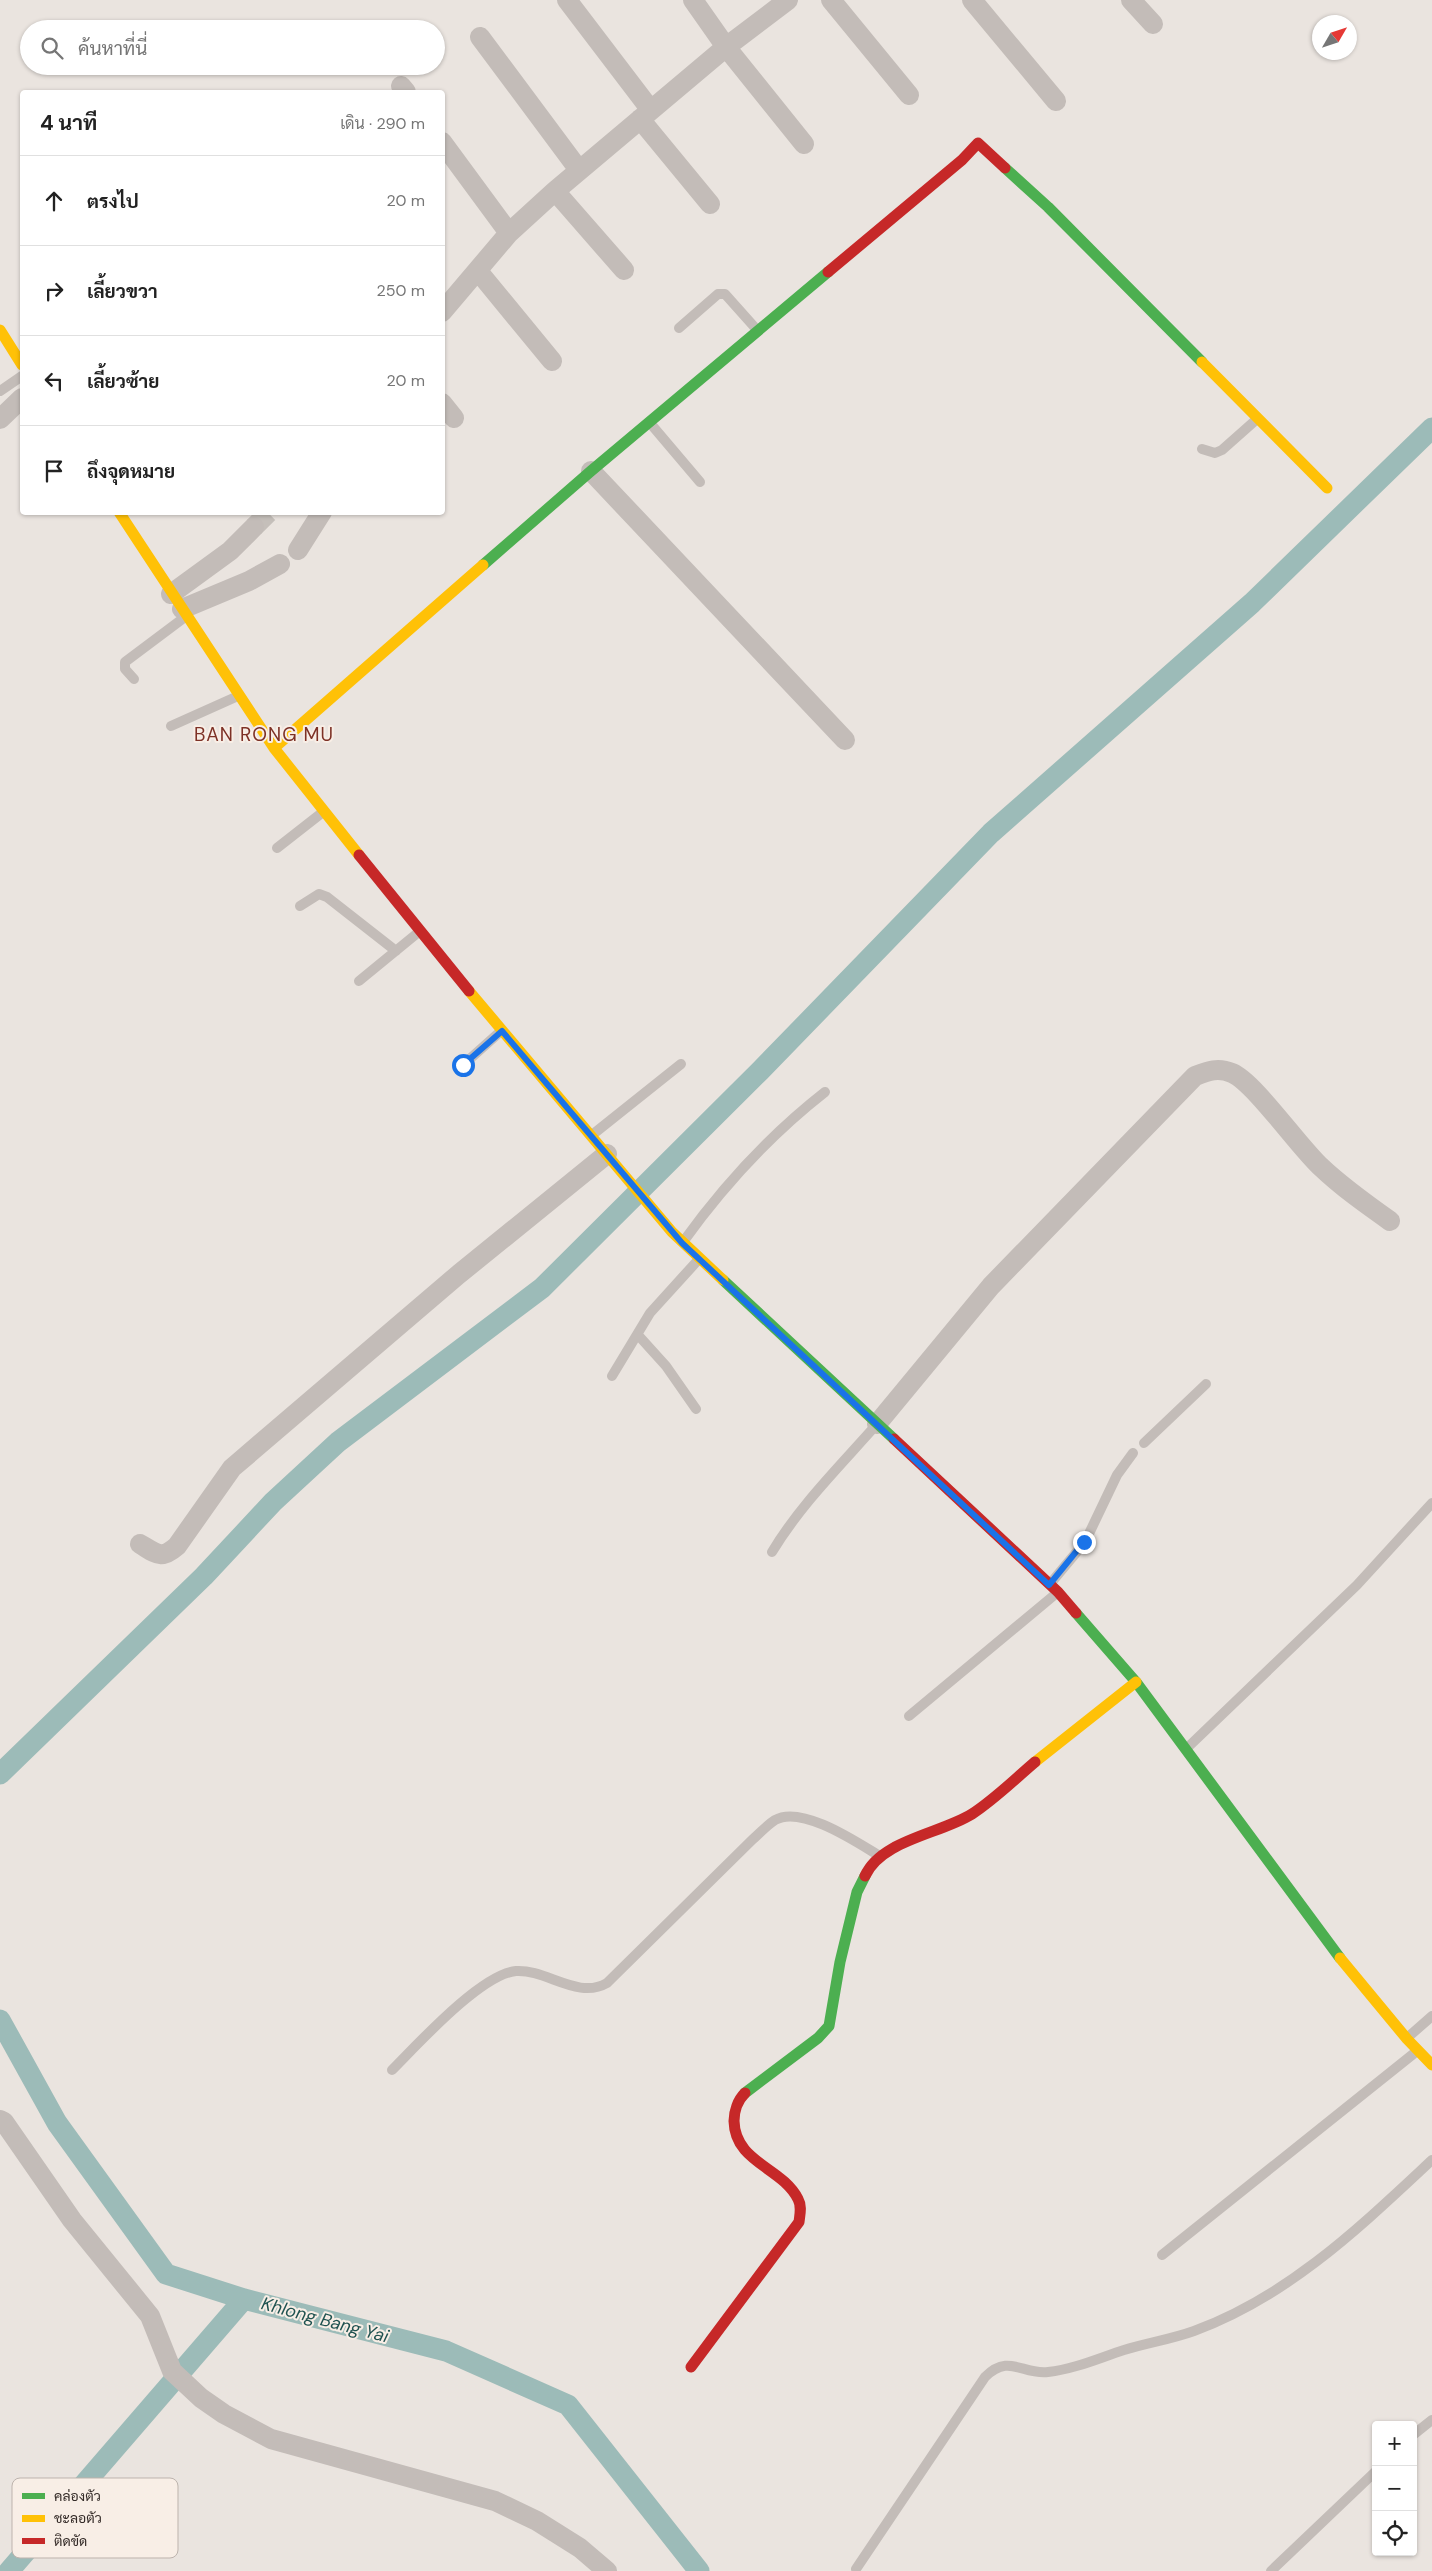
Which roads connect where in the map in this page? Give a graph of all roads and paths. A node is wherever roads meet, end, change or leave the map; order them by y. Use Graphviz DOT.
graph roads {
  1 [pos="567,0"];
  2 [pos="693,0"];
  3 [pos="788,0"];
  4 [pos="831,0"];
  5 [pos="972,0"];
  6 [pos="1132,0"];
  7 [pos="1153,24"];
  8 [pos="480,37"];
  9 [pos="726,47"];
  10 [pos="909,95"];
  11 [pos="1056,101"];
  12 [pos="645,114"];
  13 [pos="804,144"];
  14 [pos="445,146"];
  15 [pos="579,170"];
  16 [pos="555,191"];
  17 [pos="710,204"];
  18 [pos="509,233"];
  19 [pos="478,270"];
  20 [pos="624,270"];
  21 [pos="445,308"];
  22 [pos="679,328"];
  23 [pos="0,330"];
  24 [pos="758,331"];
  25 [pos="552,361"];
  26 [pos="20,362"];
  27 [pos="20,377"];
  28 [pos="0,391"];
  29 [pos="20,400"];
  30 [pos="1258,418"];
  31 [pos="0,419"];
  32 [pos="650,422"];
  33 [pos="1202,449"];
  34 [pos="591,470"];
  35 [pos="700,482"];
  36 [pos="1327,488"];
  37 [pos="320,515"];
  38 [pos="122,517"];
  39 [pos="254,527"];
  40 [pos="298,550"];
  41 [pos="280,564"];
  42 [pos="180,607"];
  43 [pos="134,679"];
  44 [pos="239,695"];
  45 [pos="171,726"];
  46 [pos="845,740"];
  47 [pos="274,748"];
  48 [pos="325,811"];
  49 [pos="277,848"];
  50 [pos="300,906"];
  51 [pos="421,931"];
  52 [pos="396,951"];
  53 [pos="359,982"];
  54 [pos="502,1031"];
  55 [pos="682,1064"];
  56 [pos="463,1065"];
  57 [pos="825,1092"];
  58 [pos="591,1135"];
  59 [pos="607,1154"];
  60 [pos="1390,1221"];
  61 [pos="682,1243"];
  62 [pos="699,1259"];
  63 [pos="638,1336"];
  64 [pos="612,1376"];
  65 [pos="1206,1384"];
  66 [pos="696,1409"];
  67 [pos="877,1424"];
  68 [pos="1144,1443"];
  69 [pos="1134,1453"];
  70 [pos="1432,1503"];
  71 [pos="140,1544"];
  72 [pos="772,1552"];
  73 [pos="1053,1588"];
  74 [pos="1136,1682"];
  75 [pos="908,1716"];
  76 [pos="1185,1749"];
  77 [pos="879,1856"];
  78 [pos="1432,2016"];
  79 [pos="1407,2039"];
  80 [pos="1418,2050"];
  81 [pos="1432,2065"];
  82 [pos="392,2070"];
  83 [pos="0,2120"];
  84 [pos="1432,2160"];
  85 [pos="1162,2255"];
  86 [pos="691,2367"];
  87 [pos="1432,2420"];
  88 [pos="1417,2432"];
  89 [pos="1372,2475"];
  90 [pos="856,2569"];
  91 [pos="607,2571"];
  92 [pos="1271,2571"];
  1 -- 12 [label="street"];
  2 -- 9 [label="street"];
  3 -- 9 [label="street"];
  4 -- 10 [label="street"];
  5 -- 11 [label="street"];
  6 -- 7 [label="street"];
  8 -- 15 [label="street"];
  9 -- 12 [label="street"];
  9 -- 13 [label="street"];
  12 -- 15 [label="street"];
  12 -- 17 [label="street"];
  14 -- 18 [label="street"];
  15 -- 16 [label="street"];
  16 -- 18 [label="street"];
  16 -- 20 [label="street"];
  18 -- 19 [label="street"];
  19 -- 21 [label="street"];
  19 -- 25 [label="street"];
  22 -- 24 [label="lane"];
  23 -- 26 [label="street"];
  24 -- 30 [label="street"];
  24 -- 32 [label="street"];
  27 -- 28 [label="lane"];
  29 -- 31 [label="street"];
  30 -- 33 [label="lane"];
  30 -- 36 [label="street"];
  32 -- 34 [label="street"];
  32 -- 35 [label="lane"];
  34 -- 46 [label="street"];
  34 -- 47 [label="street"];
  37 -- 40 [label="street"];
  38 -- 42 [label="street"];
  39 -- 42 [label="street"];
  41 -- 42 [label="street"];
  42 -- 43 [label="lane"];
  42 -- 44 [label="street"];
  44 -- 45 [label="lane"];
  44 -- 47 [label="street"];
  47 -- 48 [label="street"];
  48 -- 49 [label="lane"];
  48 -- 51 [label="street"];
  50 -- 52 [label="lane"];
  51 -- 52 [label="lane"];
  51 -- 54 [label="street"];
  52 -- 53 [label="lane"];
  54 -- 56 [label="lane"];
  54 -- 58 [label="street"];
  55 -- 58 [label="lane"];
  57 -- 61 [label="lane"];
  58 -- 59 [label="street"];
  59 -- 61 [label="street"];
  59 -- 71 [label="street"];
  60 -- 67 [label="street"];
  61 -- 62 [label="street"];
  62 -- 63 [label="lane"];
  62 -- 67 [label="street"];
  63 -- 64 [label="lane"];
  63 -- 66 [label="lane"];
  65 -- 68 [label="lane"];
  67 -- 72 [label="lane"];
  67 -- 73 [label="street"];
  69 -- 73 [label="lane"];
  70 -- 76 [label="lane"];
  73 -- 74 [label="street"];
  73 -- 75 [label="lane"];
  74 -- 76 [label="street"];
  74 -- 77 [label="street"];
  76 -- 79 [label="street"];
  77 -- 82 [label="lane"];
  77 -- 86 [label="street"];
  78 -- 79 [label="lane"];
  79 -- 80 [label="street"];
  80 -- 81 [label="street"];
  80 -- 85 [label="lane"];
  83 -- 91 [label="street"];
  84 -- 90 [label="lane"];
  87 -- 88 [label="lane"];
  89 -- 92 [label="lane"];
}
